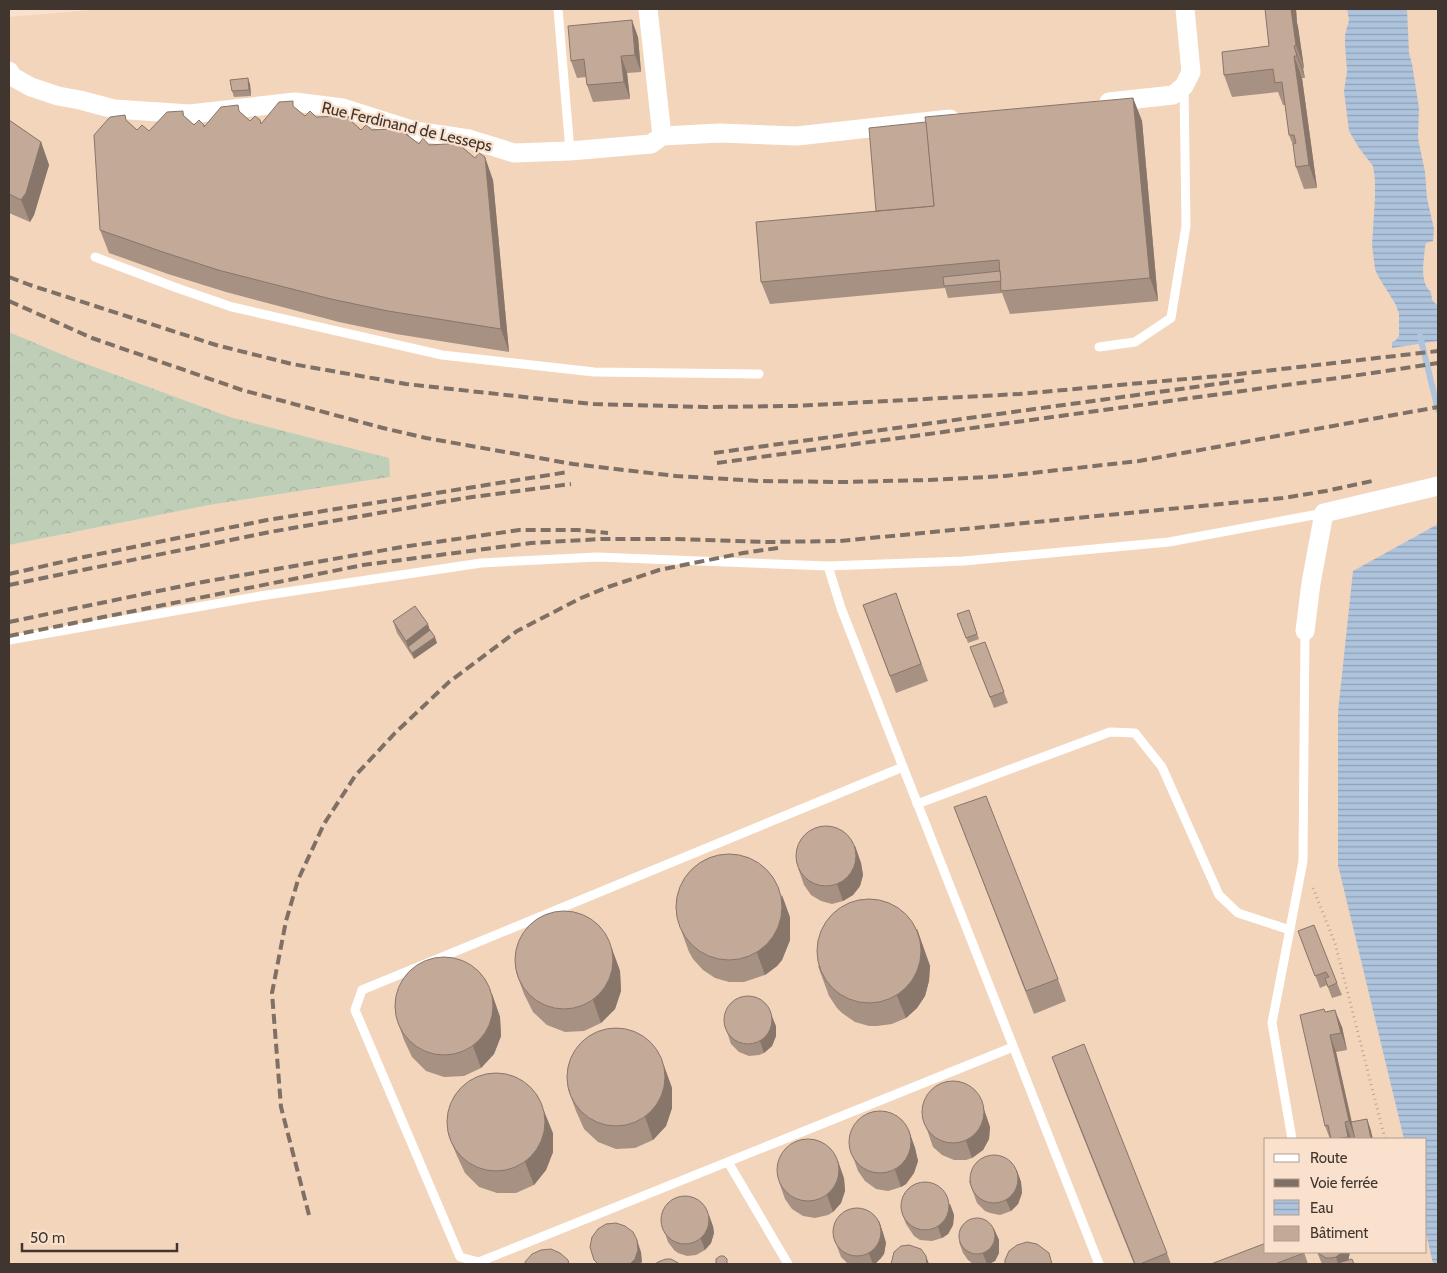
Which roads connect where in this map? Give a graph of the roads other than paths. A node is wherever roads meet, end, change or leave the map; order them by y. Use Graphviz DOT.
graph roads {
  1 [pos="558,9"];
  2 [pos="648,9"];
  3 [pos="1185,9"];
  4 [pos="9,71"];
  5 [pos="1184,86"];
  6 [pos="1096,103"];
  7 [pos="971,117"];
  8 [pos="662,136"];
  9 [pos="570,152"];
  10 [pos="95,257"];
  11 [pos="1099,347"];
  12 [pos="759,374"];
  13 [pos="1438,486"];
  14 [pos="1324,513"];
  15 [pos="828,566"];
  16 [pos="1305,631"];
  17 [pos="9,640"];
  18 [pos="902,767"];
  19 [pos="917,804"];
  20 [pos="1290,930"];
  21 [pos="1013,1047"];
  22 [pos="1292,1138"];
  23 [pos="728,1162"];
  24 [pos="493,1261"];
  25 [pos="788,1264"];
  26 [pos="1099,1264"];
  1 -- 9 [label="lane"];
  2 -- 8 [label="street"];
  3 -- 5 [label="street"];
  4 -- 9 [label="street, Rue Ferdinand de Lesseps"];
  5 -- 6 [label="street"];
  5 -- 11 [label="lane"];
  7 -- 8 [label="street, Rue Ferdinand de Lesseps"];
  8 -- 9 [label="street, Rue Ferdinand de Lesseps"];
  10 -- 12 [label="lane"];
  13 -- 14 [label="street"];
  14 -- 15 [label="lane"];
  14 -- 16 [label="street"];
  15 -- 17 [label="lane"];
  15 -- 18 [label="lane"];
  16 -- 20 [label="lane"];
  18 -- 19 [label="lane"];
  18 -- 24 [label="lane"];
  19 -- 20 [label="lane"];
  19 -- 21 [label="lane"];
  20 -- 22 [label="lane"];
  21 -- 23 [label="lane"];
  21 -- 26 [label="lane"];
  23 -- 24 [label="lane"];
  23 -- 25 [label="lane"];
}
